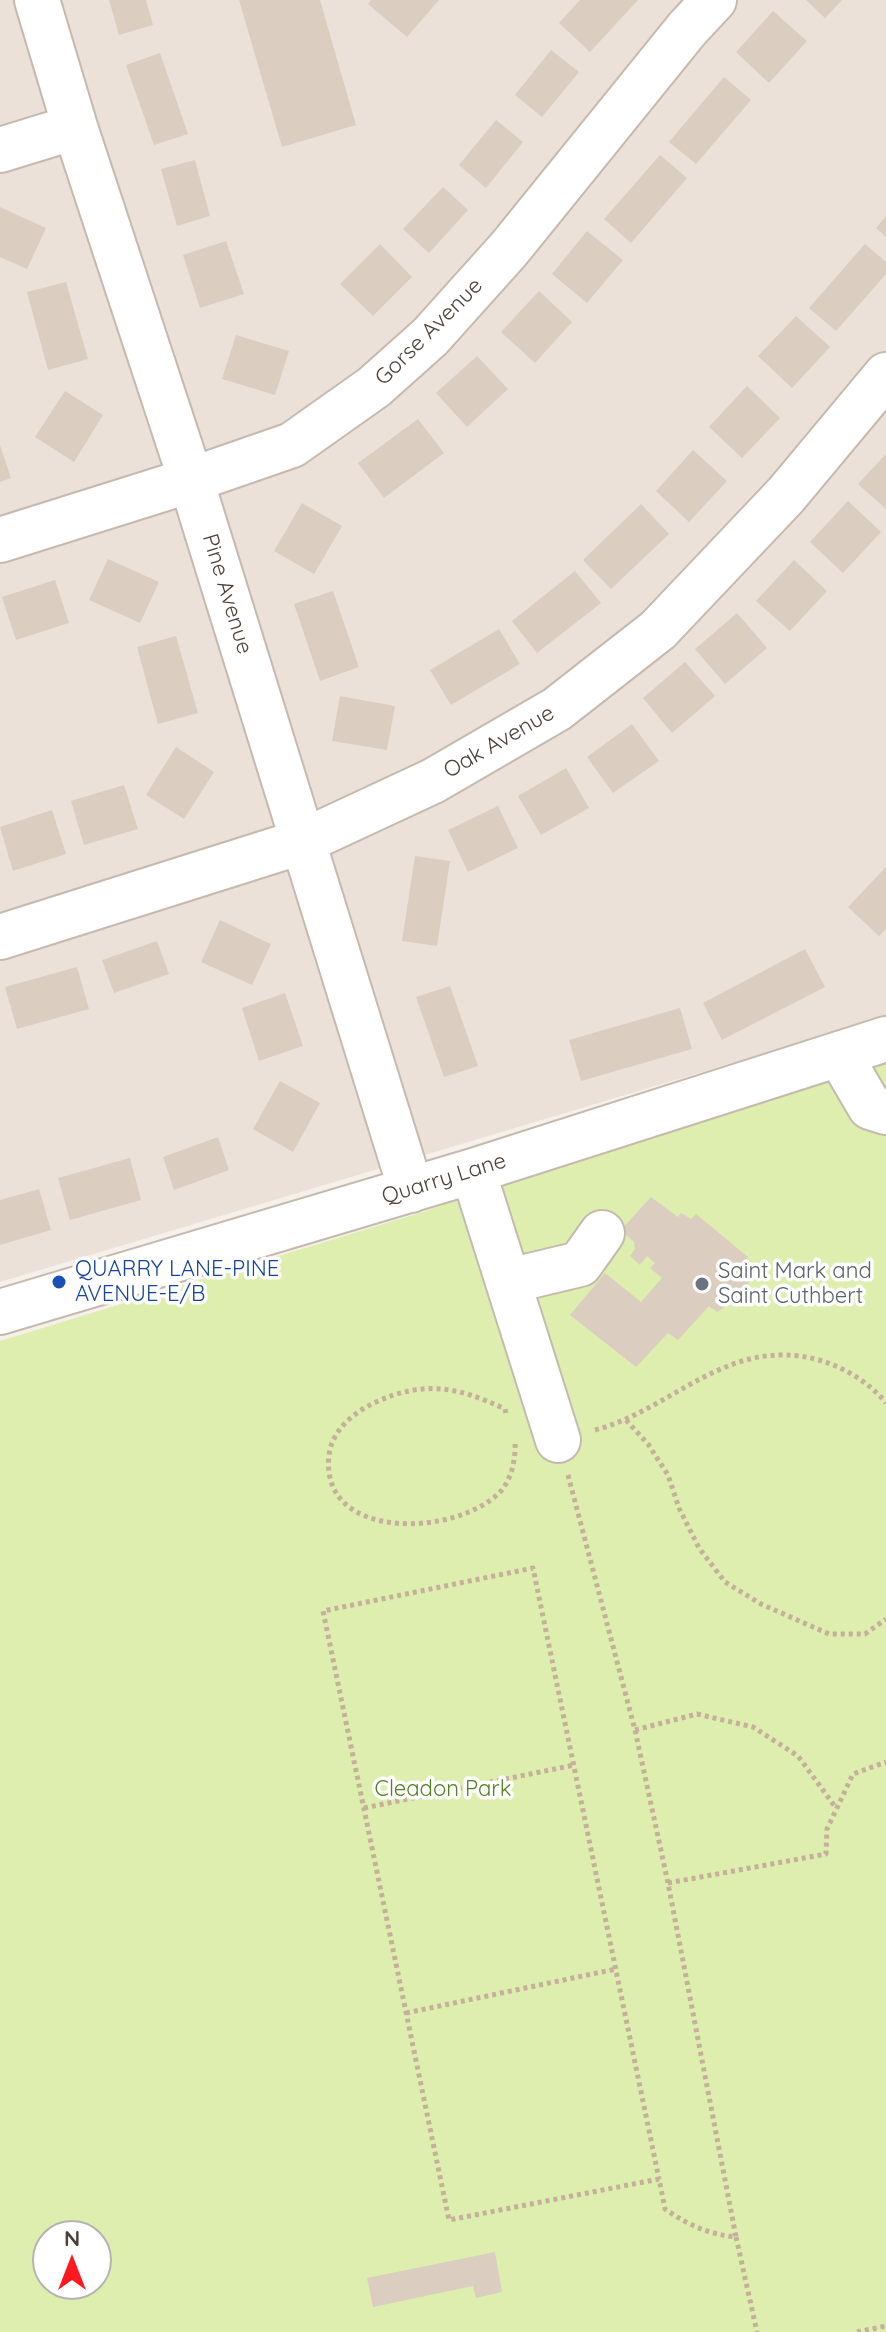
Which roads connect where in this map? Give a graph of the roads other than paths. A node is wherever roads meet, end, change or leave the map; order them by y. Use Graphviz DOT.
graph roads {
  1 [pos="37,0"];
  2 [pos="714,0"];
  3 [pos="75,127"];
  4 [pos="0,150"];
  5 [pos="886,375"];
  6 [pos="191,480"];
  7 [pos="0,540"];
  8 [pos="304,841"];
  9 [pos="0,937"];
  10 [pos="886,1039"];
  11 [pos="839,1054"];
  12 [pos="881,1115"];
  13 [pos="473,1171"];
  14 [pos="411,1190"];
  15 [pos="602,1233"];
  16 [pos="509,1281"];
  17 [pos="0,1312"];
  18 [pos="542,1433"];
  1 -- 3 [label="street, Pine Avenue"];
  2 -- 6 [label="street, Gorse Avenue"];
  3 -- 4 [label="street"];
  3 -- 6 [label="street, Pine Avenue"];
  5 -- 8 [label="street, Oak Avenue"];
  6 -- 7 [label="street, Gorse Avenue"];
  6 -- 8 [label="street, Pine Avenue"];
  8 -- 9 [label="street, Oak Avenue"];
  8 -- 14 [label="street, Pine Avenue"];
  10 -- 11 [label="street, Quarry Lane"];
  11 -- 12 [label="street"];
  11 -- 13 [label="street, Quarry Lane"];
  13 -- 14 [label="street, Quarry Lane"];
  13 -- 16 [label="street"];
  14 -- 17 [label="street, Quarry Lane"];
  15 -- 16 [label="street"];
  16 -- 18 [label="street"];
}
